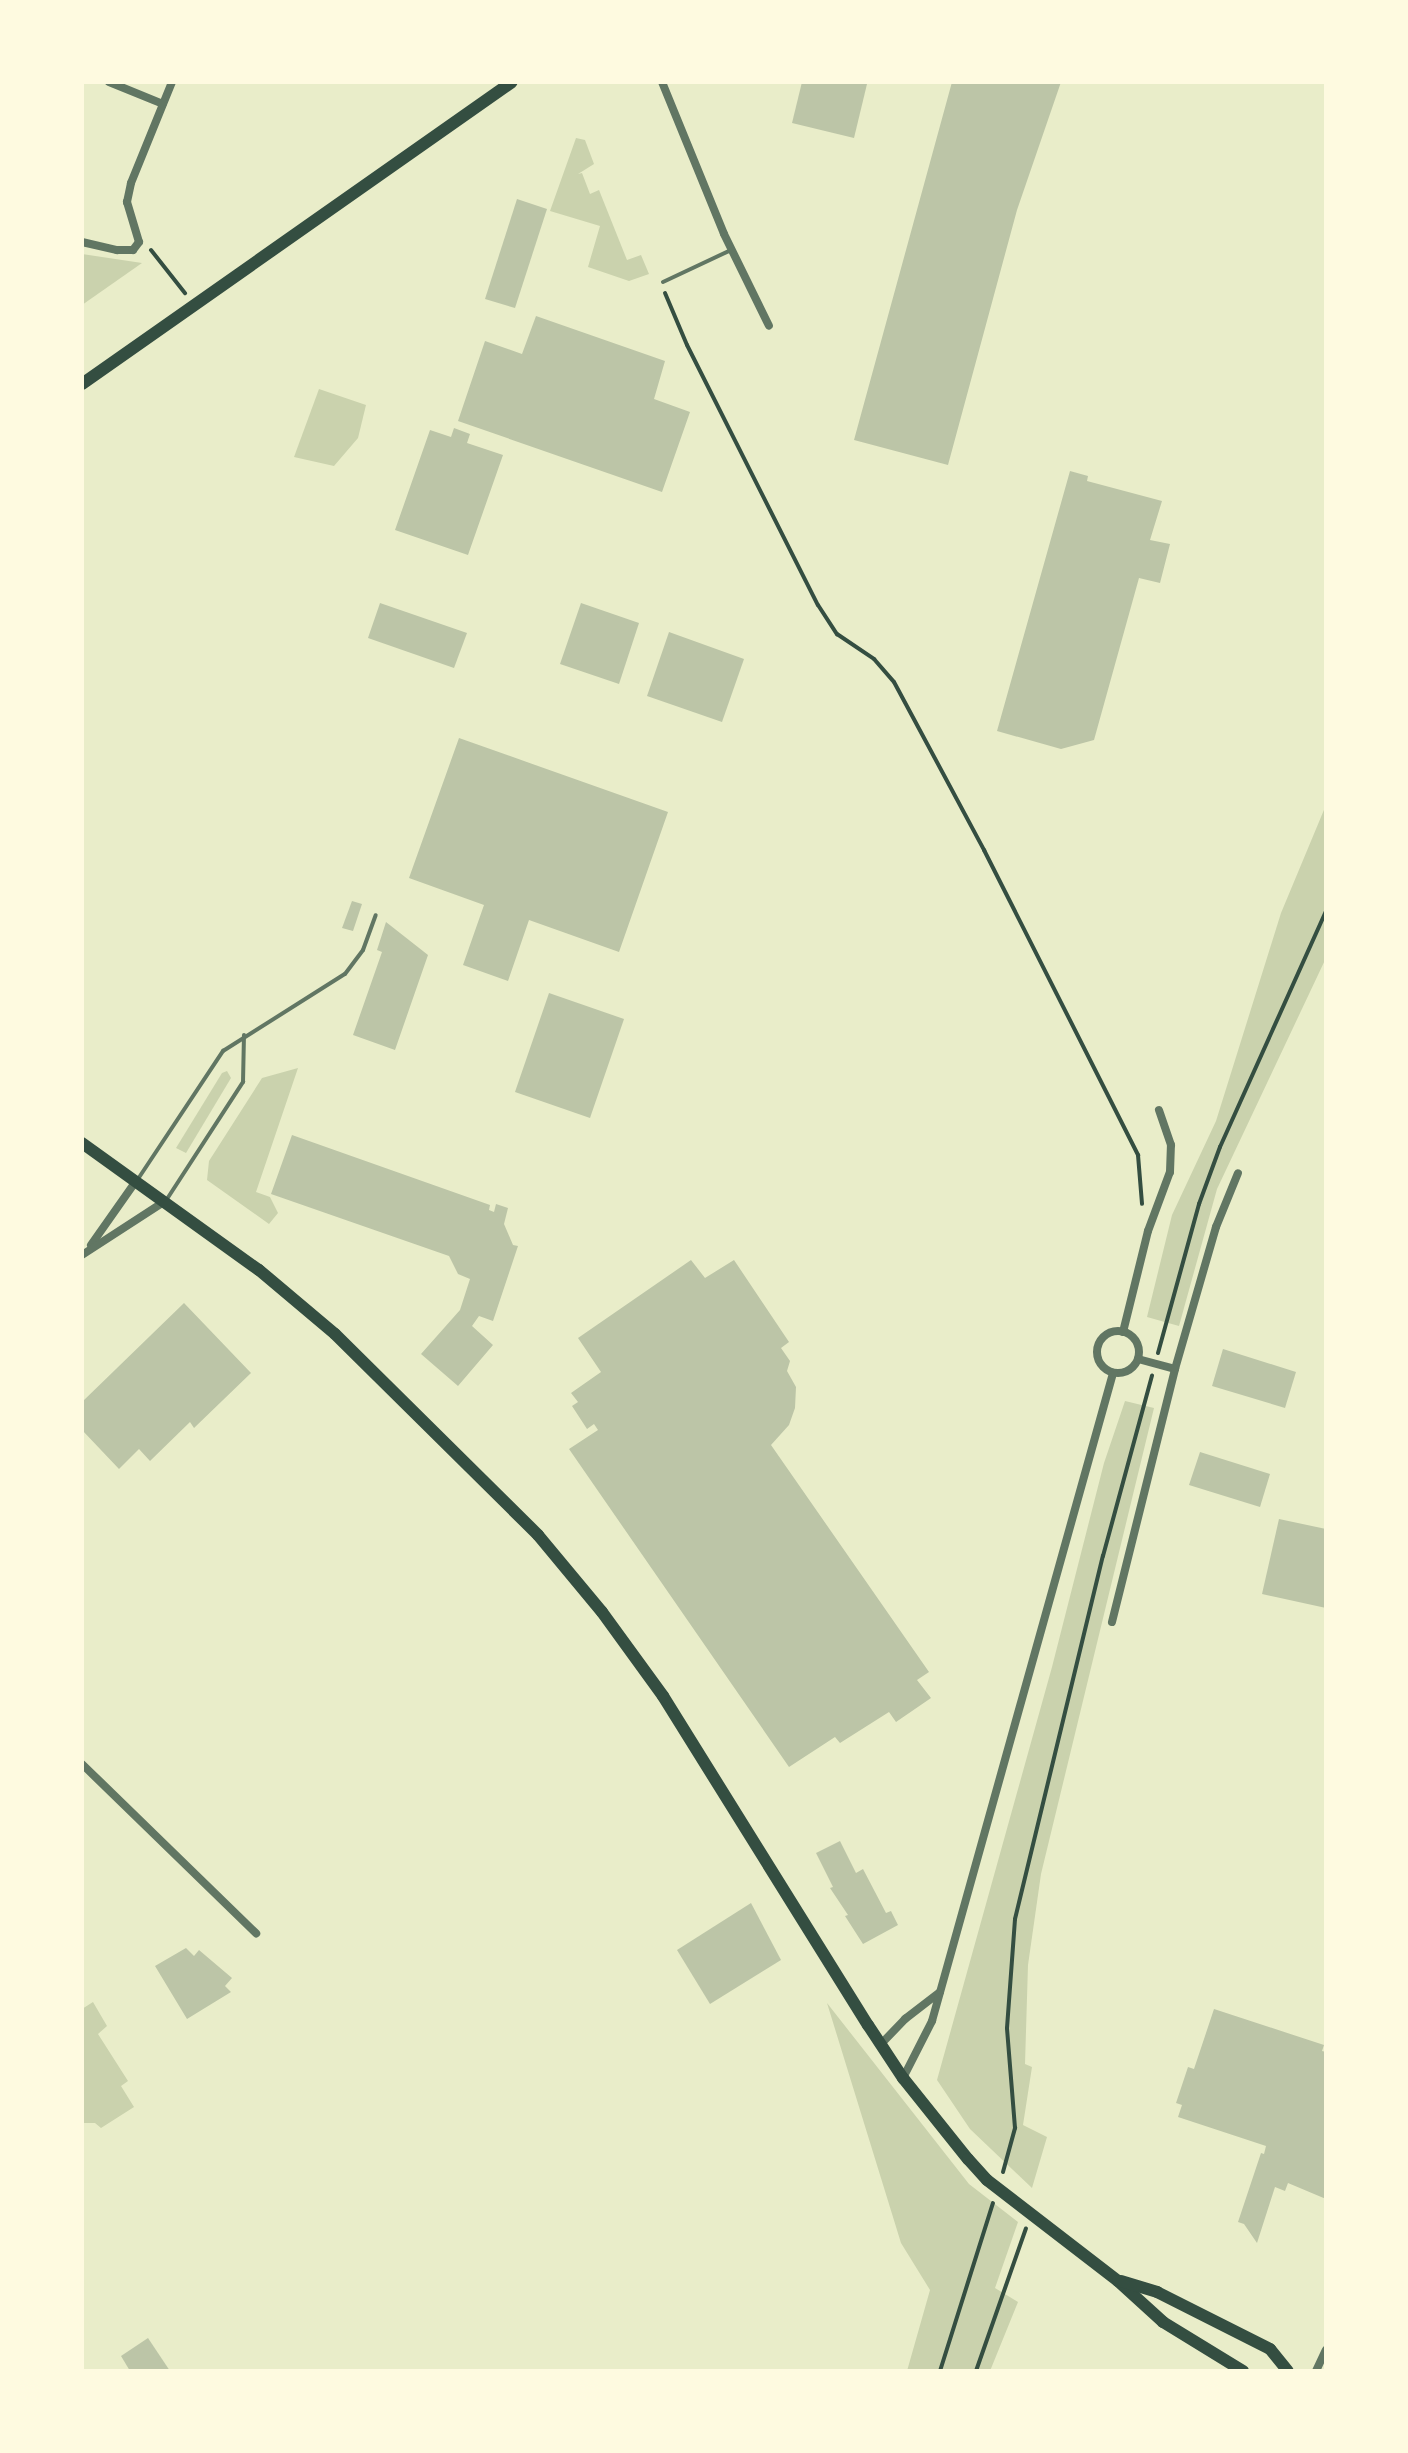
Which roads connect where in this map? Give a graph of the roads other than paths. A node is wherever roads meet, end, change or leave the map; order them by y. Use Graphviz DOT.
graph roads {
  1 [pos="109,82"];
  2 [pos="172,82"];
  3 [pos="512,82"];
  4 [pos="662,82"];
  5 [pos="163,104"];
  6 [pos="82,242"];
  7 [pos="731,250"];
  8 [pos="663,282"];
  9 [pos="769,326"];
  10 [pos="82,384"];
  11 [pos="376,915"];
  12 [pos="244,1035"];
  13 [pos="1159,1110"];
  14 [pos="82,1143"];
  15 [pos="1238,1173"];
  16 [pos="136,1181"];
  17 [pos="166,1201"];
  18 [pos="84,1253"];
  19 [pos="1123,1332"];
  20 [pos="1138,1359"];
  21 [pos="1175,1369"];
  22 [pos="1113,1373"];
  23 [pos="1112,1622"];
  24 [pos="82,1764"];
  25 [pos="256,1933"];
  26 [pos="941,1992"];
  27 [pos="881,2044"];
  28 [pos="903,2078"];
  29 [pos="1118,2281"];
  30 [pos="1326,2350"];
  31 [pos="1243,2371"];
  32 [pos="1288,2371"];
  33 [pos="1316,2371"];
  1 -- 5 [label="street"];
  2 -- 5 [label="street"];
  3 -- 10 [label="main road"];
  4 -- 7 [label="street"];
  5 -- 6 [label="street"];
  7 -- 8 [label="lane"];
  7 -- 9 [label="street"];
  11 -- 12 [label="lane"];
  12 -- 16 [label="lane"];
  12 -- 17 [label="lane"];
  13 -- 19 [label="street"];
  14 -- 16 [label="main road"];
  15 -- 21 [label="street"];
  16 -- 17 [label="main road"];
  16 -- 18 [label="street"];
  17 -- 18 [label="street"];
  17 -- 27 [label="main road"];
  19 -- 20 [label="street"];
  19 -- 22 [label="street"];
  20 -- 21 [label="street"];
  20 -- 22 [label="street"];
  21 -- 23 [label="street"];
  22 -- 26 [label="street"];
  24 -- 25 [label="street"];
  26 -- 27 [label="street"];
  26 -- 28 [label="street"];
  27 -- 28 [label="main road"];
  28 -- 29 [label="main road"];
  29 -- 31 [label="main road"];
  29 -- 32 [label="main road"];
  30 -- 33 [label="street"];
}
